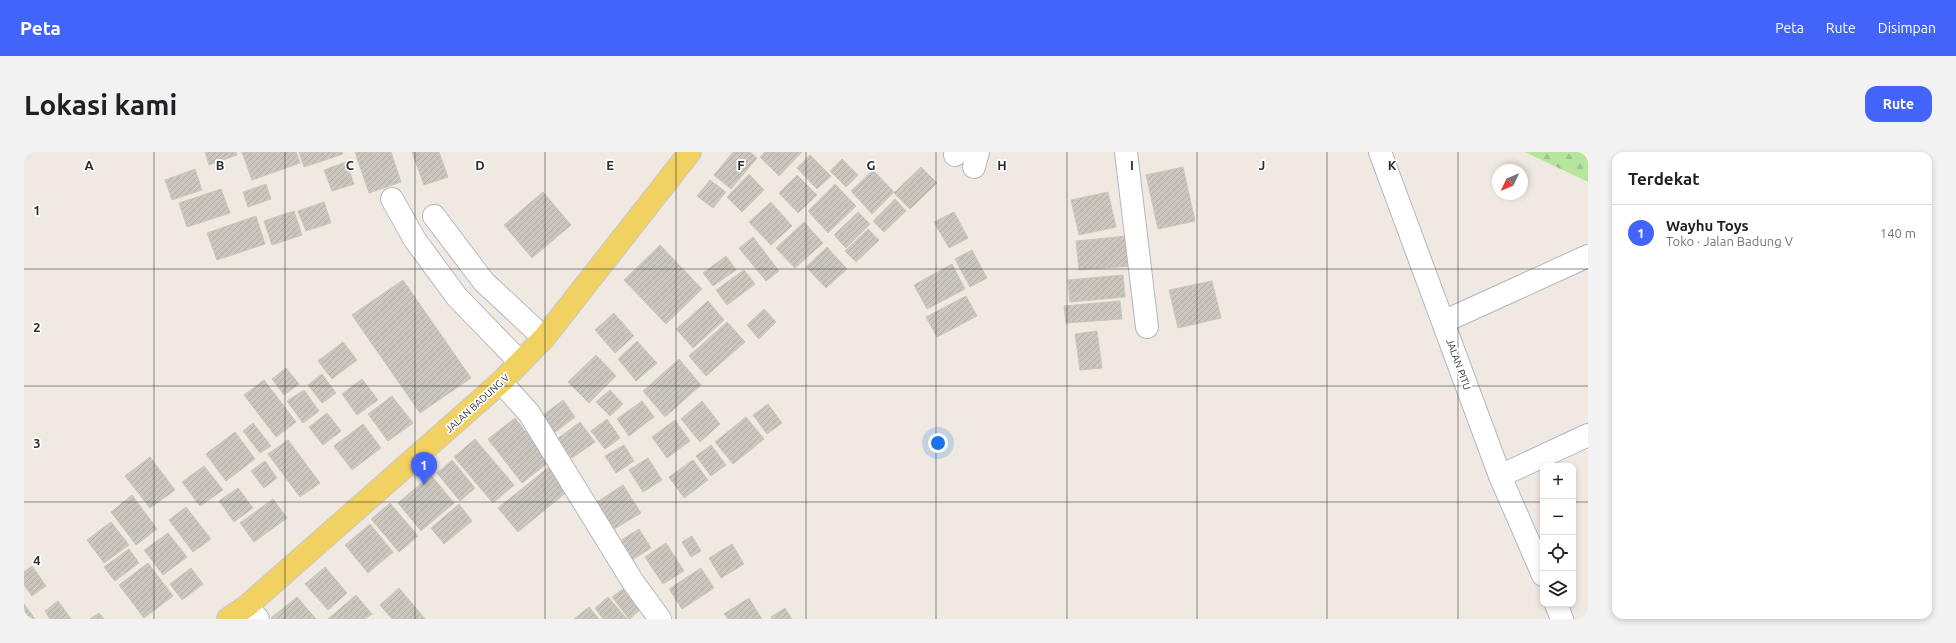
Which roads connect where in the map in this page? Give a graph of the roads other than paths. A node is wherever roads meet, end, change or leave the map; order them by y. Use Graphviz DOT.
graph roads {
  1 [pos="690,152"];
  2 [pos="1126,152"];
  3 [pos="1380,152"];
  4 [pos="392,199"];
  5 [pos="434,216"];
  6 [pos="1588,256"];
  7 [pos="1443,322"];
  8 [pos="1147,328"];
  9 [pos="544,338"];
  10 [pos="520,362"];
  11 [pos="501,382"];
  12 [pos="1588,435"];
  13 [pos="1500,476"];
  14 [pos="1541,571"];
  15 [pos="1557,607"];
  16 [pos="252,613"];
  17 [pos="228,619"];
  18 [pos="660,619"];
  19 [pos="1562,619"];
  1 -- 9 [label="main road, JALAN BADUNG V"];
  2 -- 8 [label="street"];
  3 -- 7 [label="street, JALAN PITU"];
  4 -- 10 [label="street"];
  5 -- 9 [label="street"];
  6 -- 7 [label="street"];
  7 -- 13 [label="street, JALAN PITU"];
  9 -- 10 [label="main road, JALAN BADUNG V"];
  10 -- 11 [label="main road, JALAN BADUNG V"];
  11 -- 16 [label="main road, JALAN BADUNG V"];
  11 -- 18 [label="street"];
  12 -- 13 [label="street"];
  13 -- 14 [label="street, JALAN PITU"];
  15 -- 19 [label="street"];
  16 -- 17 [label="main road, JALAN BADUNG V"];
}
